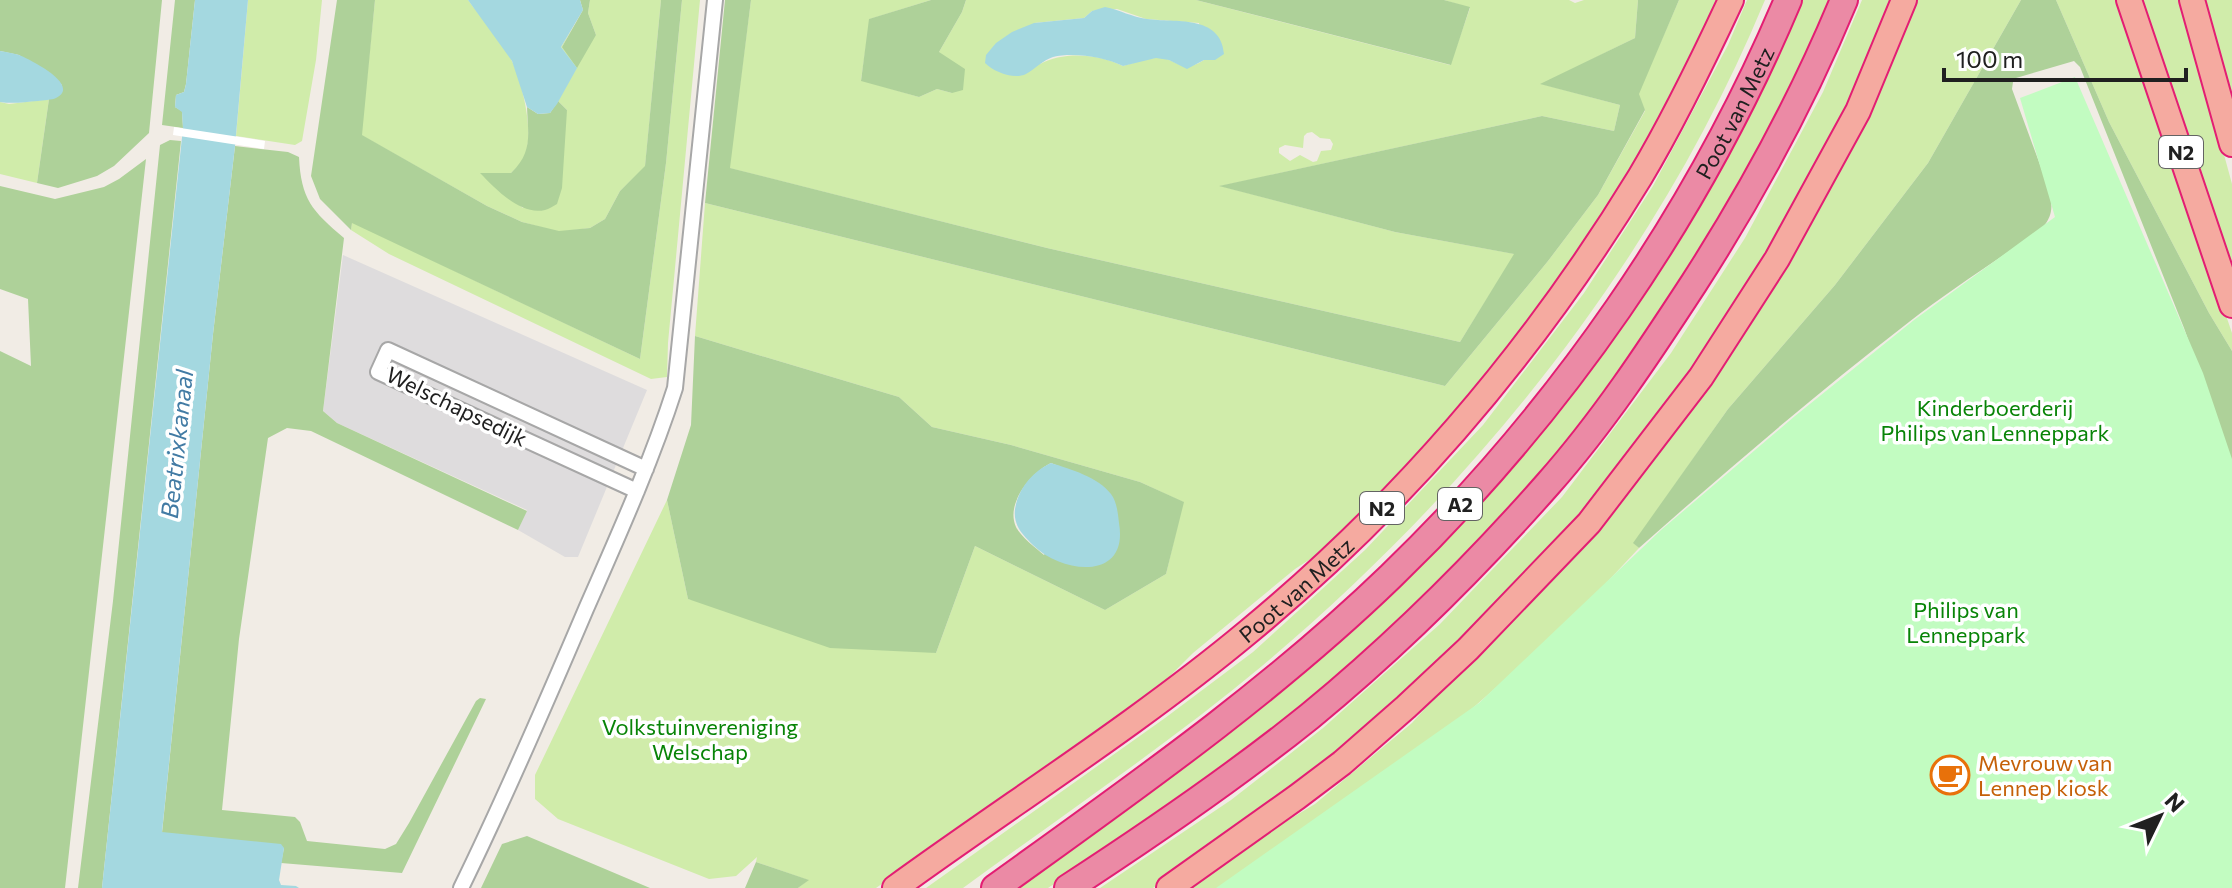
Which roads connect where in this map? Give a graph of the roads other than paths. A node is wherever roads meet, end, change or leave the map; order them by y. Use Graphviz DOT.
graph roads {
  1 [pos="715,0"];
  2 [pos="1731,0"];
  3 [pos="1788,0"];
  4 [pos="1844,0"];
  5 [pos="1904,0"];
  6 [pos="2129,0"];
  7 [pos="2192,0"];
  8 [pos="2232,144"];
  9 [pos="2232,305"];
  10 [pos="646,469"];
  11 [pos="637,491"];
  12 [pos="461,888"];
  13 [pos="895,888"];
  14 [pos="995,888"];
  15 [pos="1068,888"];
  16 [pos="1169,888"];
  1 -- 10 [label="street"];
  2 -- 13 [label="highway, Poot van Metz / N2"];
  3 -- 14 [label="highway, Poot van Metz / A2"];
  4 -- 15 [label="highway, A2"];
  5 -- 16 [label="highway"];
  6 -- 9 [label="highway, N2"];
  7 -- 8 [label="highway, N2"];
  10 -- 11 [label="street"];
  10 -- 11 [label="street, Welschapsedijk"];
  11 -- 12 [label="street"];
}
